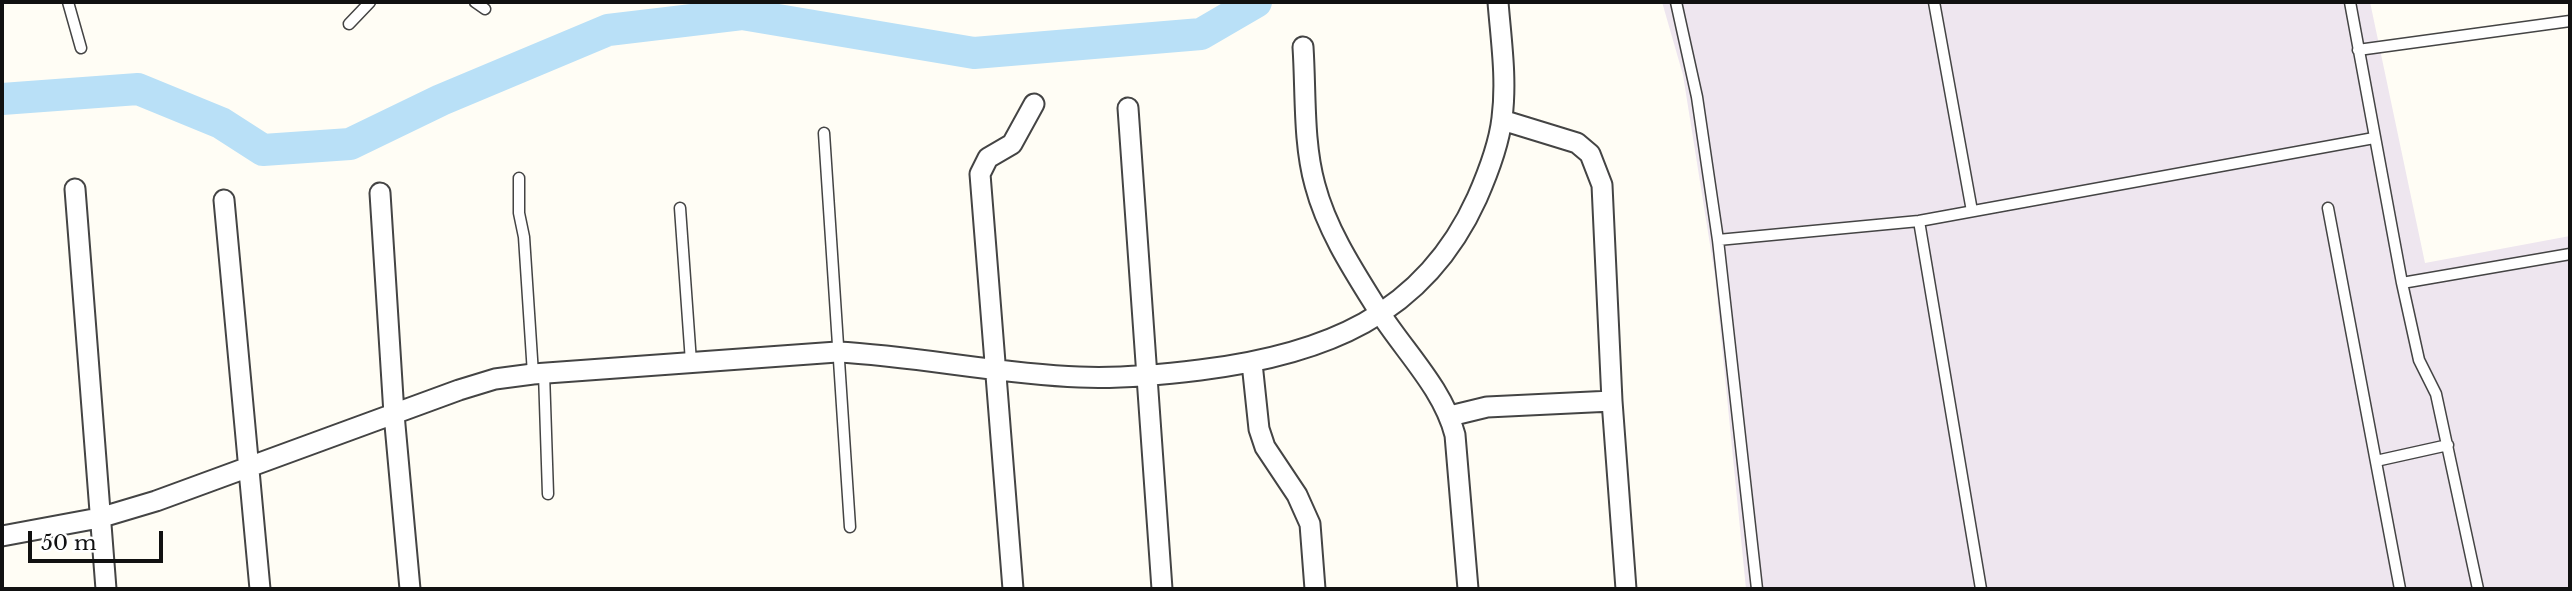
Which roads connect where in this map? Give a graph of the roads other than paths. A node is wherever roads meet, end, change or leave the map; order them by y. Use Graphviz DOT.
graph roads {
  1 [pos="68,2"];
  2 [pos="370,2"];
  3 [pos="475,2"];
  4 [pos="1498,2"];
  5 [pos="1676,2"];
  6 [pos="1934,2"];
  7 [pos="2350,2"];
  8 [pos="485,9"];
  9 [pos="2570,21"];
  10 [pos="349,24"];
  11 [pos="1303,47"];
  12 [pos="80,48"];
  13 [pos="2358,50"];
  14 [pos="1034,104"];
  15 [pos="1128,108"];
  16 [pos="1502,120"];
  17 [pos="824,133"];
  18 [pos="2374,138"];
  19 [pos="519,178"];
  20 [pos="75,188"];
  21 [pos="380,192"];
  22 [pos="224,200"];
  23 [pos="680,208"];
  24 [pos="2328,208"];
  25 [pos="1972,211"];
  26 [pos="1919,221"];
  27 [pos="1718,240"];
  28 [pos="2570,254"];
  29 [pos="2402,284"];
  30 [pos="1382,315"];
  31 [pos="837,352"];
  32 [pos="691,362"];
  33 [pos="1252,363"];
  34 [pos="997,369"];
  35 [pos="538,373"];
  36 [pos="1146,376"];
  37 [pos="1612,401"];
  38 [pos="394,414"];
  39 [pos="1450,416"];
  40 [pos="2448,445"];
  41 [pos="2376,461"];
  42 [pos="249,468"];
  43 [pos="548,494"];
  44 [pos="99,518"];
  45 [pos="850,527"];
  46 [pos="2,536"];
  47 [pos="106,589"];
  48 [pos="260,589"];
  49 [pos="410,589"];
  50 [pos="1013,589"];
  51 [pos="1162,589"];
  52 [pos="1315,589"];
  53 [pos="1468,589"];
  54 [pos="1626,589"];
  55 [pos="1757,589"];
  56 [pos="1982,589"];
  57 [pos="2400,589"];
  58 [pos="2478,589"];
  1 -- 12 [label="lane"];
  2 -- 10 [label="lane"];
  3 -- 8 [label="lane"];
  4 -- 16 [label="street"];
  5 -- 27 [label="lane"];
  6 -- 25 [label="lane"];
  7 -- 13 [label="lane"];
  9 -- 13 [label="lane"];
  11 -- 30 [label="street"];
  13 -- 18 [label="lane"];
  14 -- 34 [label="street"];
  15 -- 36 [label="street"];
  16 -- 30 [label="street"];
  16 -- 37 [label="street"];
  17 -- 31 [label="lane"];
  18 -- 25 [label="lane"];
  18 -- 29 [label="lane"];
  19 -- 35 [label="lane"];
  20 -- 44 [label="street"];
  21 -- 38 [label="street"];
  22 -- 42 [label="street"];
  23 -- 32 [label="lane"];
  24 -- 41 [label="lane"];
  25 -- 26 [label="lane"];
  26 -- 27 [label="lane"];
  26 -- 56 [label="lane"];
  27 -- 55 [label="lane"];
  28 -- 29 [label="lane"];
  29 -- 40 [label="lane"];
  30 -- 33 [label="street"];
  30 -- 39 [label="street"];
  31 -- 32 [label="street"];
  31 -- 34 [label="street"];
  31 -- 45 [label="lane"];
  32 -- 35 [label="street"];
  33 -- 36 [label="street"];
  33 -- 52 [label="street"];
  34 -- 36 [label="street"];
  34 -- 50 [label="street"];
  35 -- 38 [label="street"];
  35 -- 43 [label="lane"];
  36 -- 51 [label="street"];
  37 -- 39 [label="street"];
  37 -- 54 [label="street"];
  38 -- 42 [label="street"];
  38 -- 49 [label="street"];
  39 -- 53 [label="street"];
  40 -- 41 [label="lane"];
  40 -- 58 [label="lane"];
  41 -- 57 [label="lane"];
  42 -- 44 [label="street"];
  42 -- 48 [label="street"];
  44 -- 46 [label="street"];
  44 -- 47 [label="street"];
}
